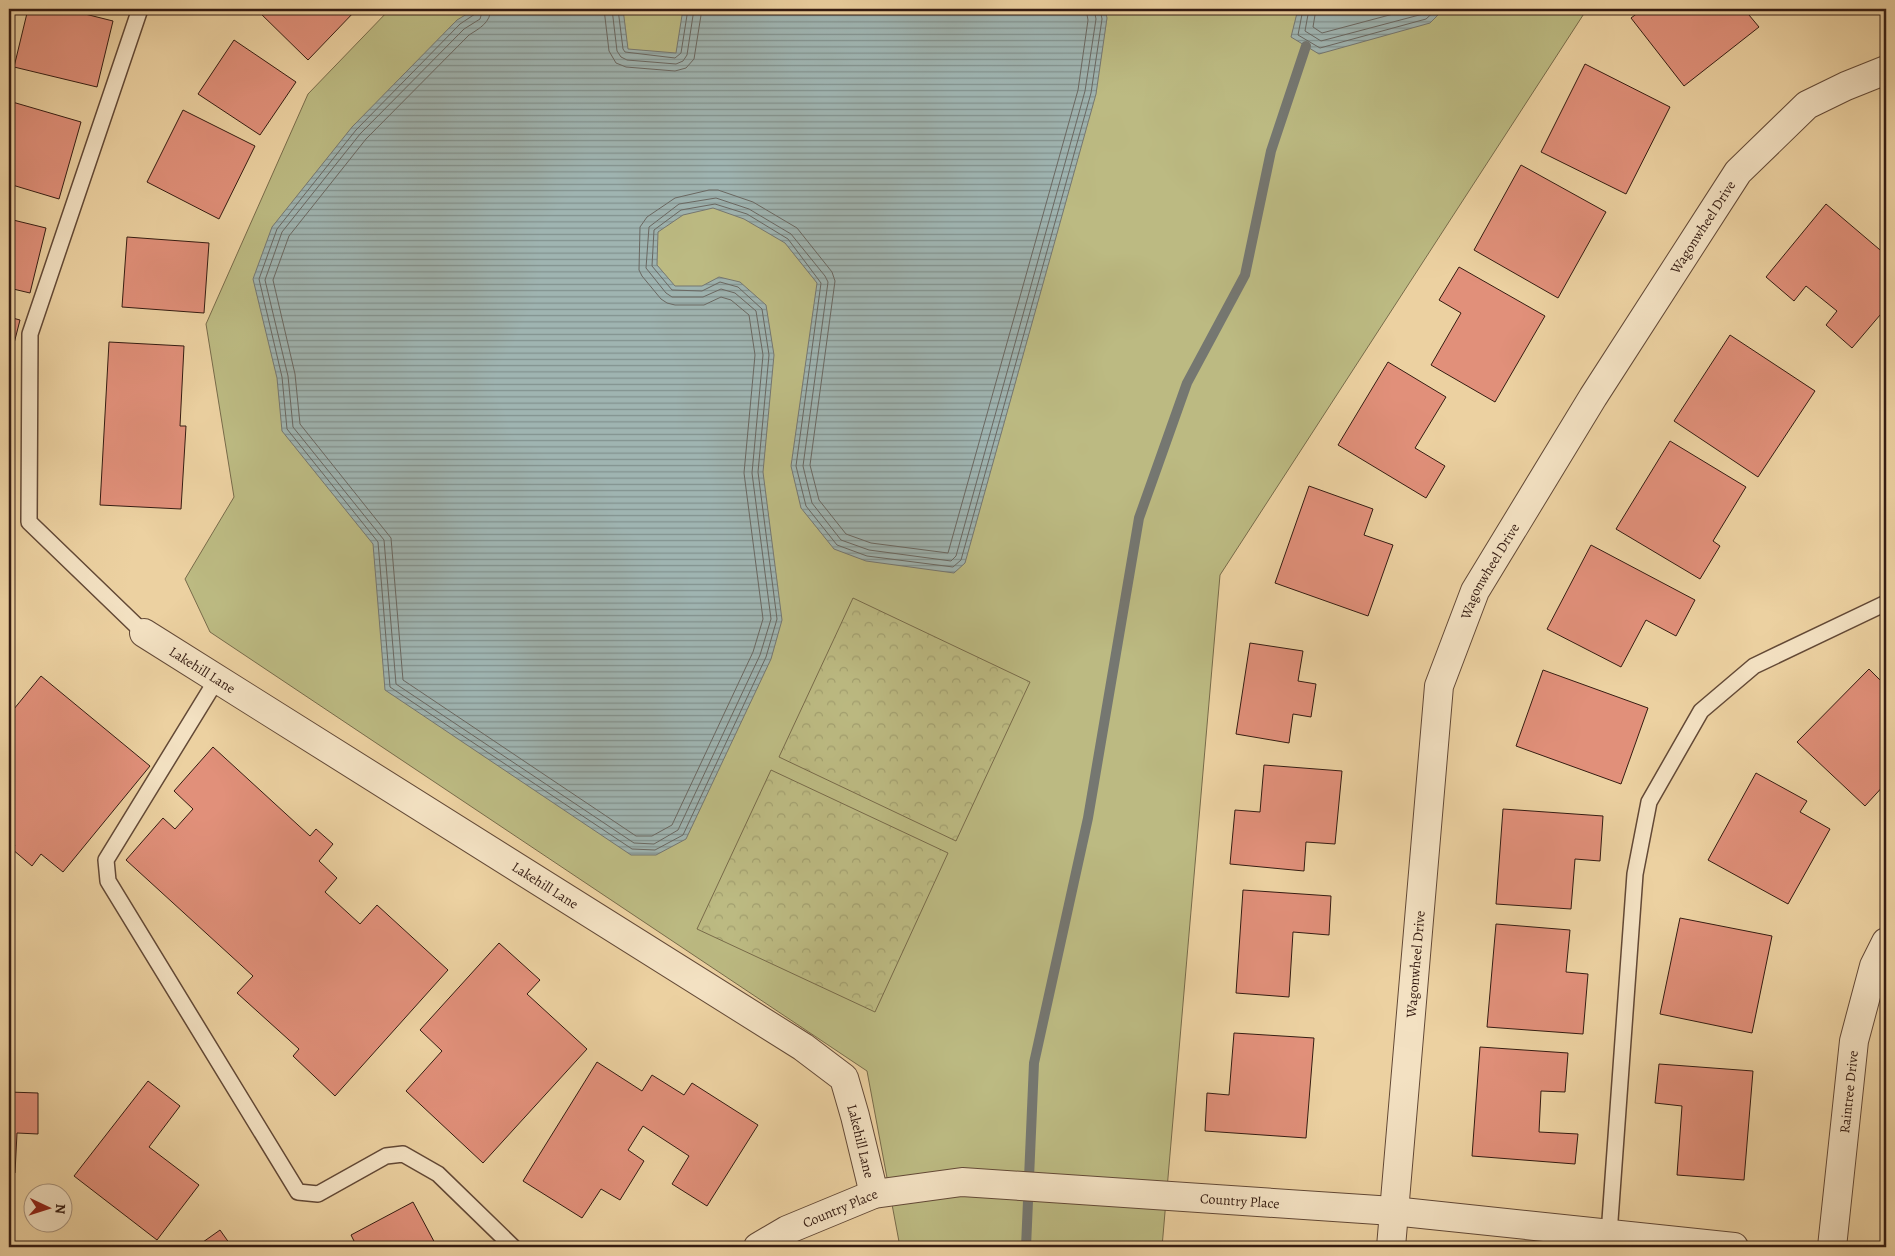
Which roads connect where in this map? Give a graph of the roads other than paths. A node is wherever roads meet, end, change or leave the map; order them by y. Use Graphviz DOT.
graph roads {
  1 [pos="140,9"];
  2 [pos="1886,70"];
  3 [pos="1886,603"];
  4 [pos="144,632"];
  5 [pos="217,679"];
  6 [pos="1886,942"];
  7 [pos="874,1194"];
  8 [pos="1393,1211"];
  9 [pos="1609,1234"];
  10 [pos="513,1247"];
  11 [pos="758,1247"];
  12 [pos="1391,1247"];
  13 [pos="1734,1247"];
  14 [pos="1832,1247"];
  1 -- 4 [label="lane"];
  2 -- 8 [label="street, Wagonwheel Drive"];
  3 -- 9 [label="lane"];
  4 -- 5 [label="street, Lakehill Lane"];
  5 -- 7 [label="street, Lakehill Lane"];
  5 -- 10 [label="lane"];
  6 -- 14 [label="street, Raintree Drive"];
  7 -- 8 [label="street, Country Place"];
  7 -- 11 [label="street, Country Place"];
  8 -- 9 [label="street, Country Place"];
  8 -- 12 [label="street, Wagonwheel Drive"];
  9 -- 13 [label="street, Country Place"];
}
